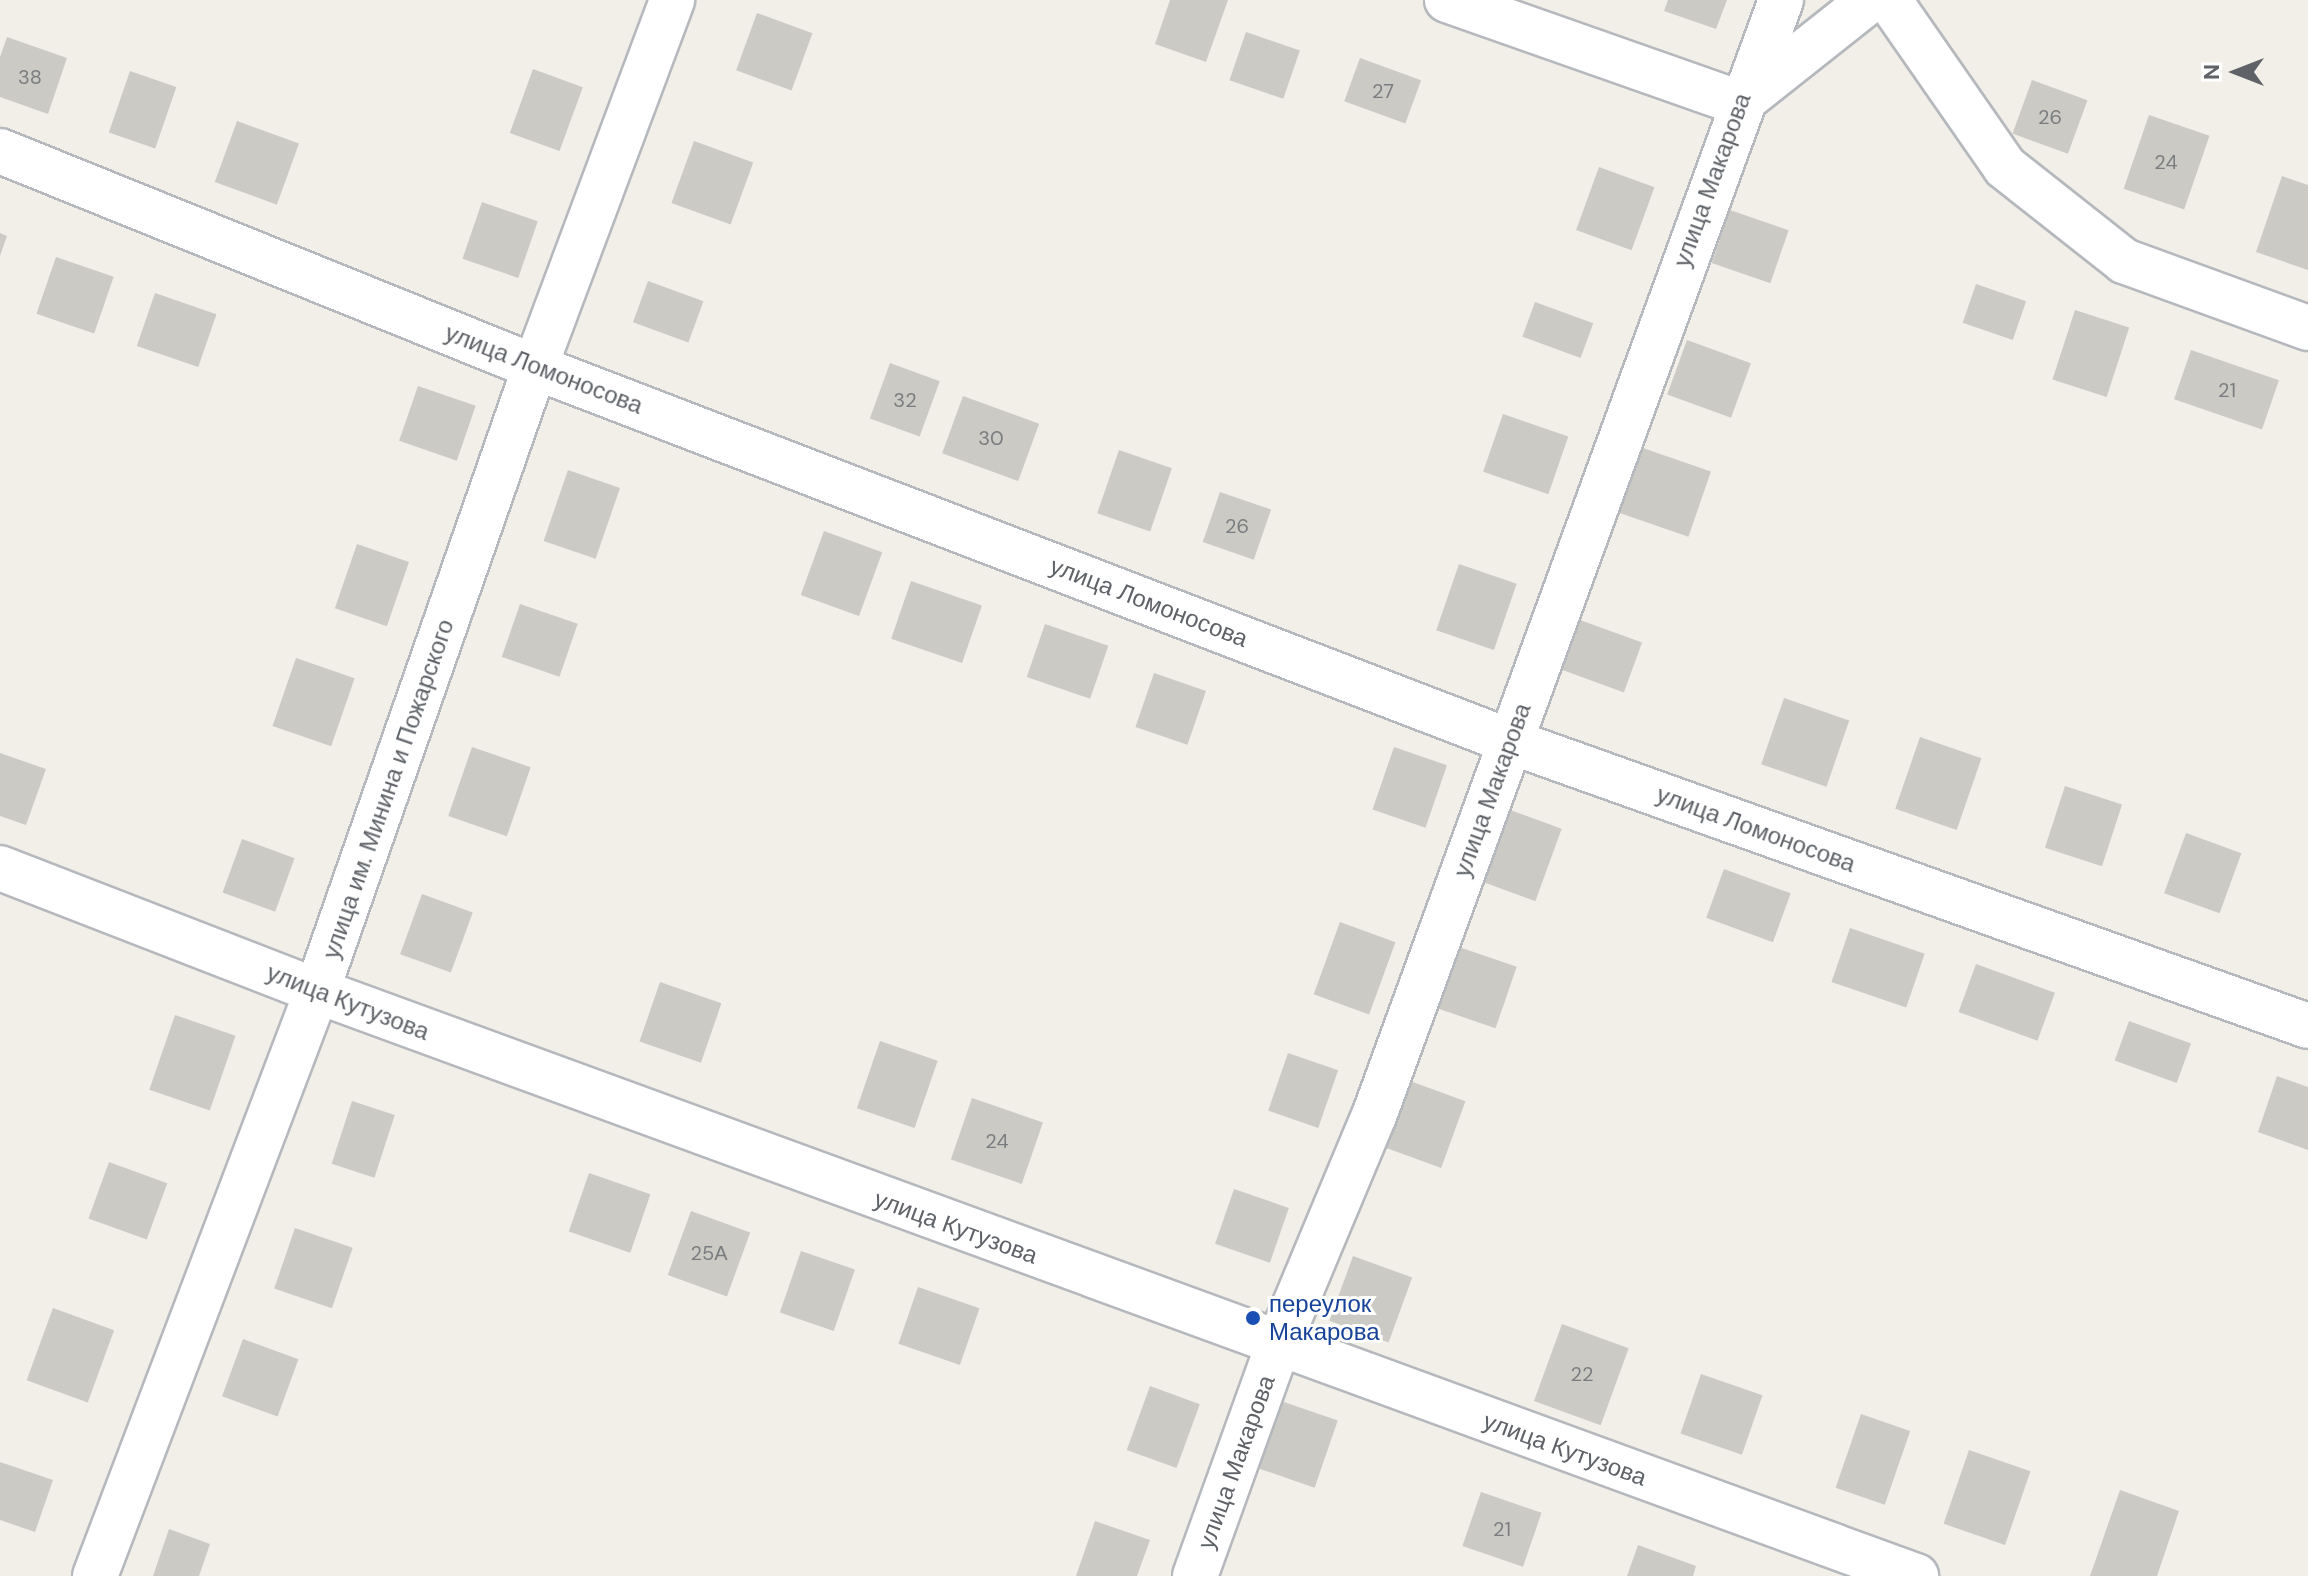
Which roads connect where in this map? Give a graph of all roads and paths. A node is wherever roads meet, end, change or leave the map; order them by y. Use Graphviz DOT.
graph roads {
  1 [pos="672,0"];
  2 [pos="1447,0"];
  3 [pos="1781,0"];
  4 [pos="1870,0"];
  5 [pos="1889,0"];
  6 [pos="1740,103"];
  7 [pos="0,151"];
  8 [pos="2308,328"];
  9 [pos="535,367"];
  10 [pos="1509,741"];
  11 [pos="0,868"];
  12 [pos="317,991"];
  13 [pos="2308,1026"];
  14 [pos="1278,1345"];
  15 [pos="95,1576"];
  16 [pos="1195,1576"];
  17 [pos="1916,1576"];
  1 -- 9 [label="street, улица им. Минина и Пожарского"];
  2 -- 6 [label="street"];
  3 -- 6 [label="street, улица Макарова"];
  4 -- 6 [label="street"];
  5 -- 8 [label="street"];
  6 -- 10 [label="street, улица Макарова"];
  7 -- 9 [label="street, улица Ломоносова"];
  9 -- 10 [label="street, улица Ломоносова"];
  9 -- 12 [label="street, улица им. Минина и Пожарского"];
  10 -- 13 [label="street, улица Ломоносова"];
  10 -- 14 [label="street, улица Макарова"];
  11 -- 12 [label="street, улица Кутузова"];
  12 -- 14 [label="street, улица Кутузова"];
  12 -- 15 [label="street, улица им. Минина и Пожарского"];
  14 -- 16 [label="street, улица Макарова"];
  14 -- 17 [label="street, улица Кутузова"];
}
